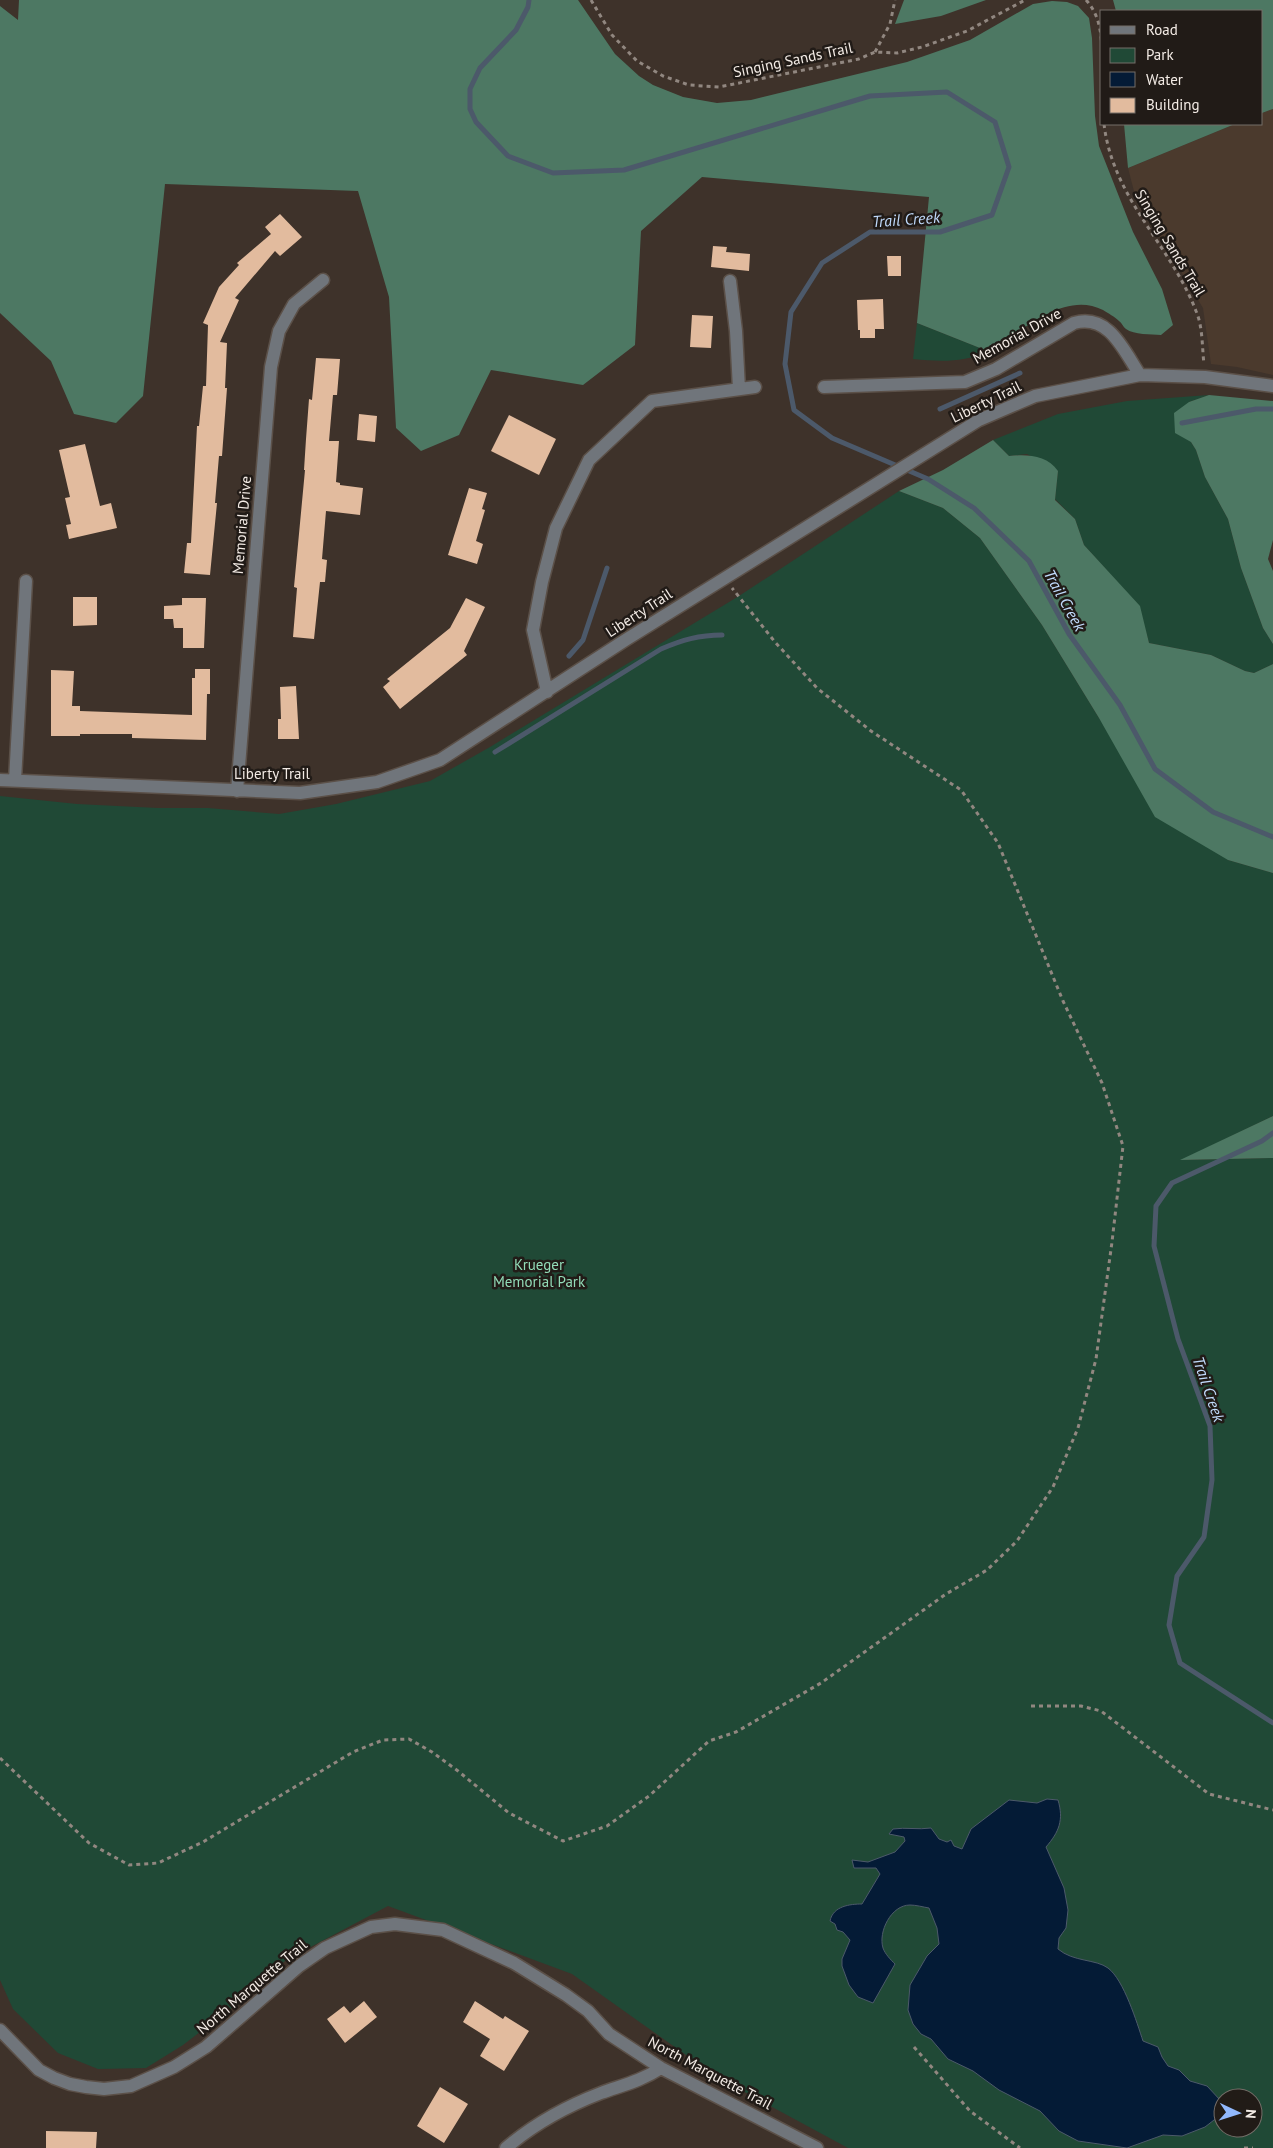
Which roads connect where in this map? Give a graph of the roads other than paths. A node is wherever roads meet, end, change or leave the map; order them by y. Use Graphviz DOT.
graph roads {
  1 [pos="323,280"];
  2 [pos="730,281"];
  3 [pos="1140,375"];
  4 [pos="1273,386"];
  5 [pos="755,387"];
  6 [pos="824,387"];
  7 [pos="739,389"];
  8 [pos="26,581"];
  9 [pos="547,692"];
  10 [pos="0,780"];
  11 [pos="15,780"];
  12 [pos="237,791"];
  13 [pos="0,2030"];
  14 [pos="661,2068"];
  15 [pos="506,2148"];
  16 [pos="817,2148"];
  1 -- 12 [label="street, Memorial Drive"];
  2 -- 7 [label="street"];
  3 -- 4 [label="street, Liberty Trail"];
  3 -- 6 [label="street, Memorial Drive"];
  3 -- 9 [label="street, Liberty Trail"];
  5 -- 7 [label="street"];
  7 -- 9 [label="street"];
  8 -- 11 [label="street"];
  9 -- 12 [label="street, Liberty Trail"];
  10 -- 11 [label="street, Liberty Trail"];
  11 -- 12 [label="street, Liberty Trail"];
  13 -- 14 [label="street, North Marquette Trail"];
  14 -- 15 [label="street"];
  14 -- 16 [label="street, North Marquette Trail"];
}
